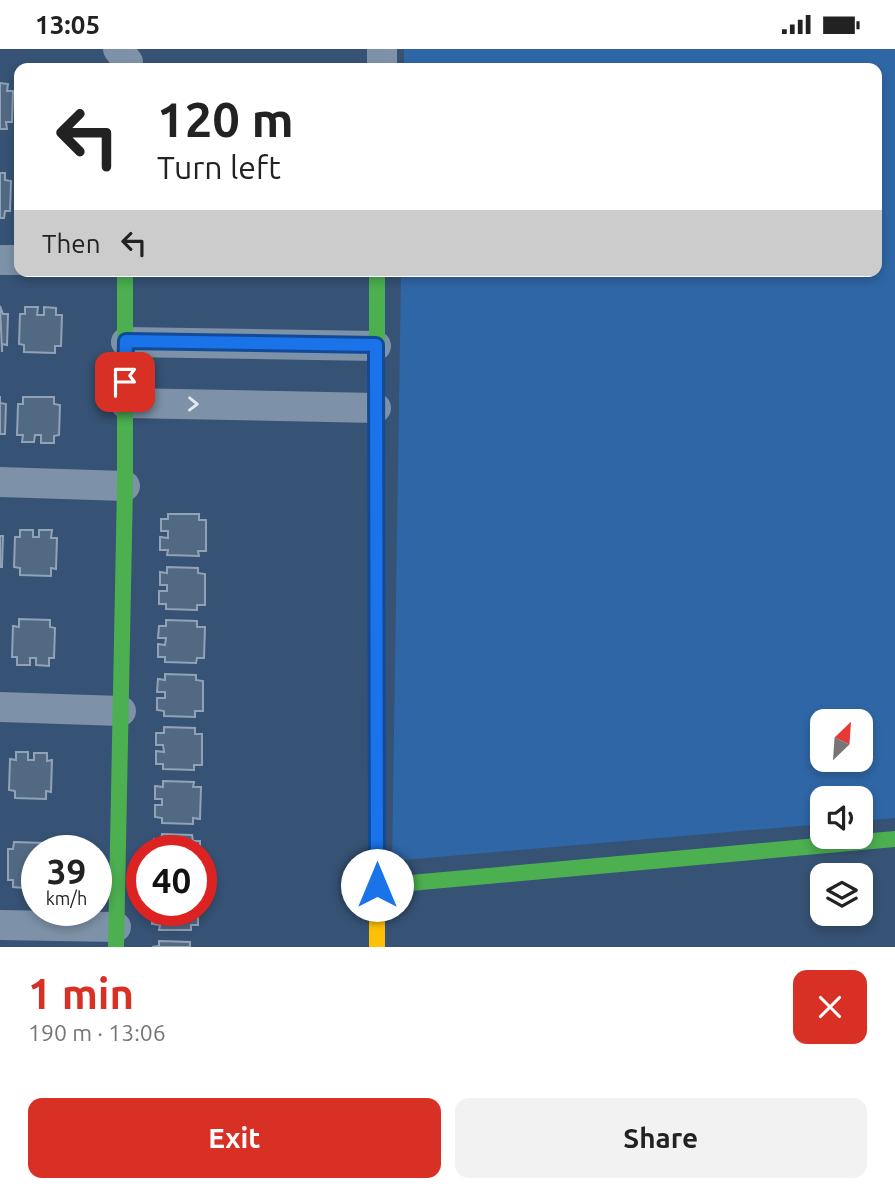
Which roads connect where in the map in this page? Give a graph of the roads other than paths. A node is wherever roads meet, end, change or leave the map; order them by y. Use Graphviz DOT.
graph roads {
  1 [pos="125,277"];
  2 [pos="377,277"];
  3 [pos="126,341"];
  4 [pos="376,345"];
  5 [pos="125,403"];
  6 [pos="376,408"];
  7 [pos="0,482"];
  8 [pos="125,487"];
  9 [pos="0,707"];
  10 [pos="121,711"];
  11 [pos="895,839"];
  12 [pos="377,885"];
  13 [pos="0,925"];
  14 [pos="116,937"];
  15 [pos="377,947"];
  1 -- 3 [label="street"];
  2 -- 4 [label="street"];
  3 -- 4 [label="street"];
  3 -- 5 [label="street"];
  4 -- 6 [label="street"];
  5 -- 6 [label="street, one-way"];
  5 -- 8 [label="street"];
  6 -- 12 [label="street"];
  7 -- 8 [label="street"];
  8 -- 10 [label="street"];
  9 -- 10 [label="street"];
  10 -- 14 [label="street"];
  11 -- 12 [label="street"];
  12 -- 15 [label="street"];
  13 -- 14 [label="street"];
}
